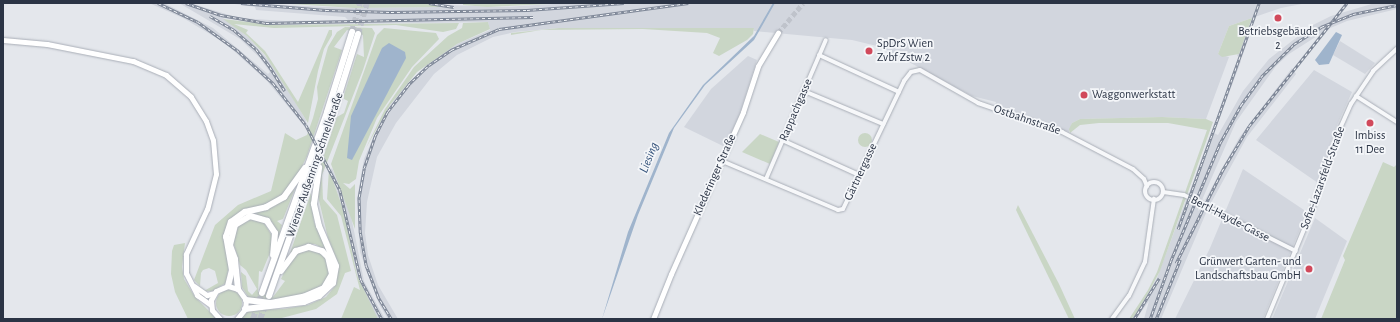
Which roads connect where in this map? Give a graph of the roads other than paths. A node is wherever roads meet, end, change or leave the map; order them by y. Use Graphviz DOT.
graph roads {
  1 [pos="778,33"];
  2 [pos="3,40"];
  3 [pos="826,40"];
  4 [pos="1397,49"];
  5 [pos="819,55"];
  6 [pos="904,81"];
  7 [pos="804,91"];
  8 [pos="900,92"];
  9 [pos="1356,96"];
  10 [pos="1397,122"];
  11 [pos="883,124"];
  12 [pos="782,140"];
  13 [pos="318,157"];
  14 [pos="722,161"];
  15 [pos="309,164"];
  16 [pos="859,175"];
  17 [pos="766,179"];
  18 [pos="1147,186"];
  19 [pos="1163,192"];
  20 [pos="1154,199"];
  21 [pos="1296,251"];
  22 [pos="271,270"];
  23 [pos="189,281"];
  24 [pos="274,282"];
  25 [pos="228,286"];
  26 [pos="238,289"];
  27 [pos="214,293"];
  28 [pos="246,300"];
  29 [pos="211,305"];
  30 [pos="245,309"];
  31 [pos="220,319"];
  32 [pos="237,319"];
  33 [pos="654,319"];
  34 [pos="1112,319"];
  35 [pos="1267,319"];
  1 -- 14 [label="main road, Klederinger Straße"];
  2 -- 23 [label="main road"];
  3 -- 5 [label="street, Rappachgasse"];
  4 -- 9 [label="street, Sofie-Lazarsfeld-Straße"];
  5 -- 7 [label="street, Rappachgasse"];
  5 -- 8 [label="street"];
  6 -- 8 [label="street, Gärtnergasse"];
  6 -- 18 [label="street, Ostbahnstraße"];
  7 -- 11 [label="street"];
  7 -- 12 [label="street, Rappachgasse"];
  8 -- 11 [label="street, Gärtnergasse"];
  9 -- 10 [label="street"];
  9 -- 21 [label="street, Sofie-Lazarsfeld-Straße"];
  11 -- 16 [label="street, Gärtnergasse"];
  12 -- 16 [label="street"];
  12 -- 17 [label="street, Rappachgasse"];
  13 -- 15 [label="highway, Wiener Außenring Schnellstraße"];
  13 -- 24 [label="highway, Wiener Außenring Schnellstraße"];
  13 -- 30 [label="highway"];
  14 -- 17 [label="street, Gärtnergasse"];
  14 -- 33 [label="main road, Klederinger Straße"];
  15 -- 22 [label="highway, Wiener Außenring Schnellstraße"];
  15 -- 25 [label="highway"];
  16 -- 17 [label="street, Gärtnergasse"];
  18 -- 19 [label="street"];
  18 -- 20 [label="street"];
  19 -- 20 [label="street"];
  19 -- 21 [label="street, Bertl-Hayde-Gasse"];
  20 -- 34 [label="street"];
  21 -- 35 [label="street, Sofie-Lazarsfeld-Straße"];
  22 -- 24 [label="highway, Wiener Außenring Schnellstraße"];
  22 -- 26 [label="highway"];
  23 -- 27 [label="main road"];
  23 -- 29 [label="main road"];
  24 -- 28 [label="highway"];
  25 -- 26 [label="main road"];
  25 -- 27 [label="main road"];
  26 -- 28 [label="main road"];
  27 -- 29 [label="main road"];
  28 -- 30 [label="main road"];
  29 -- 31 [label="main road"];
  30 -- 32 [label="main road"];
}
